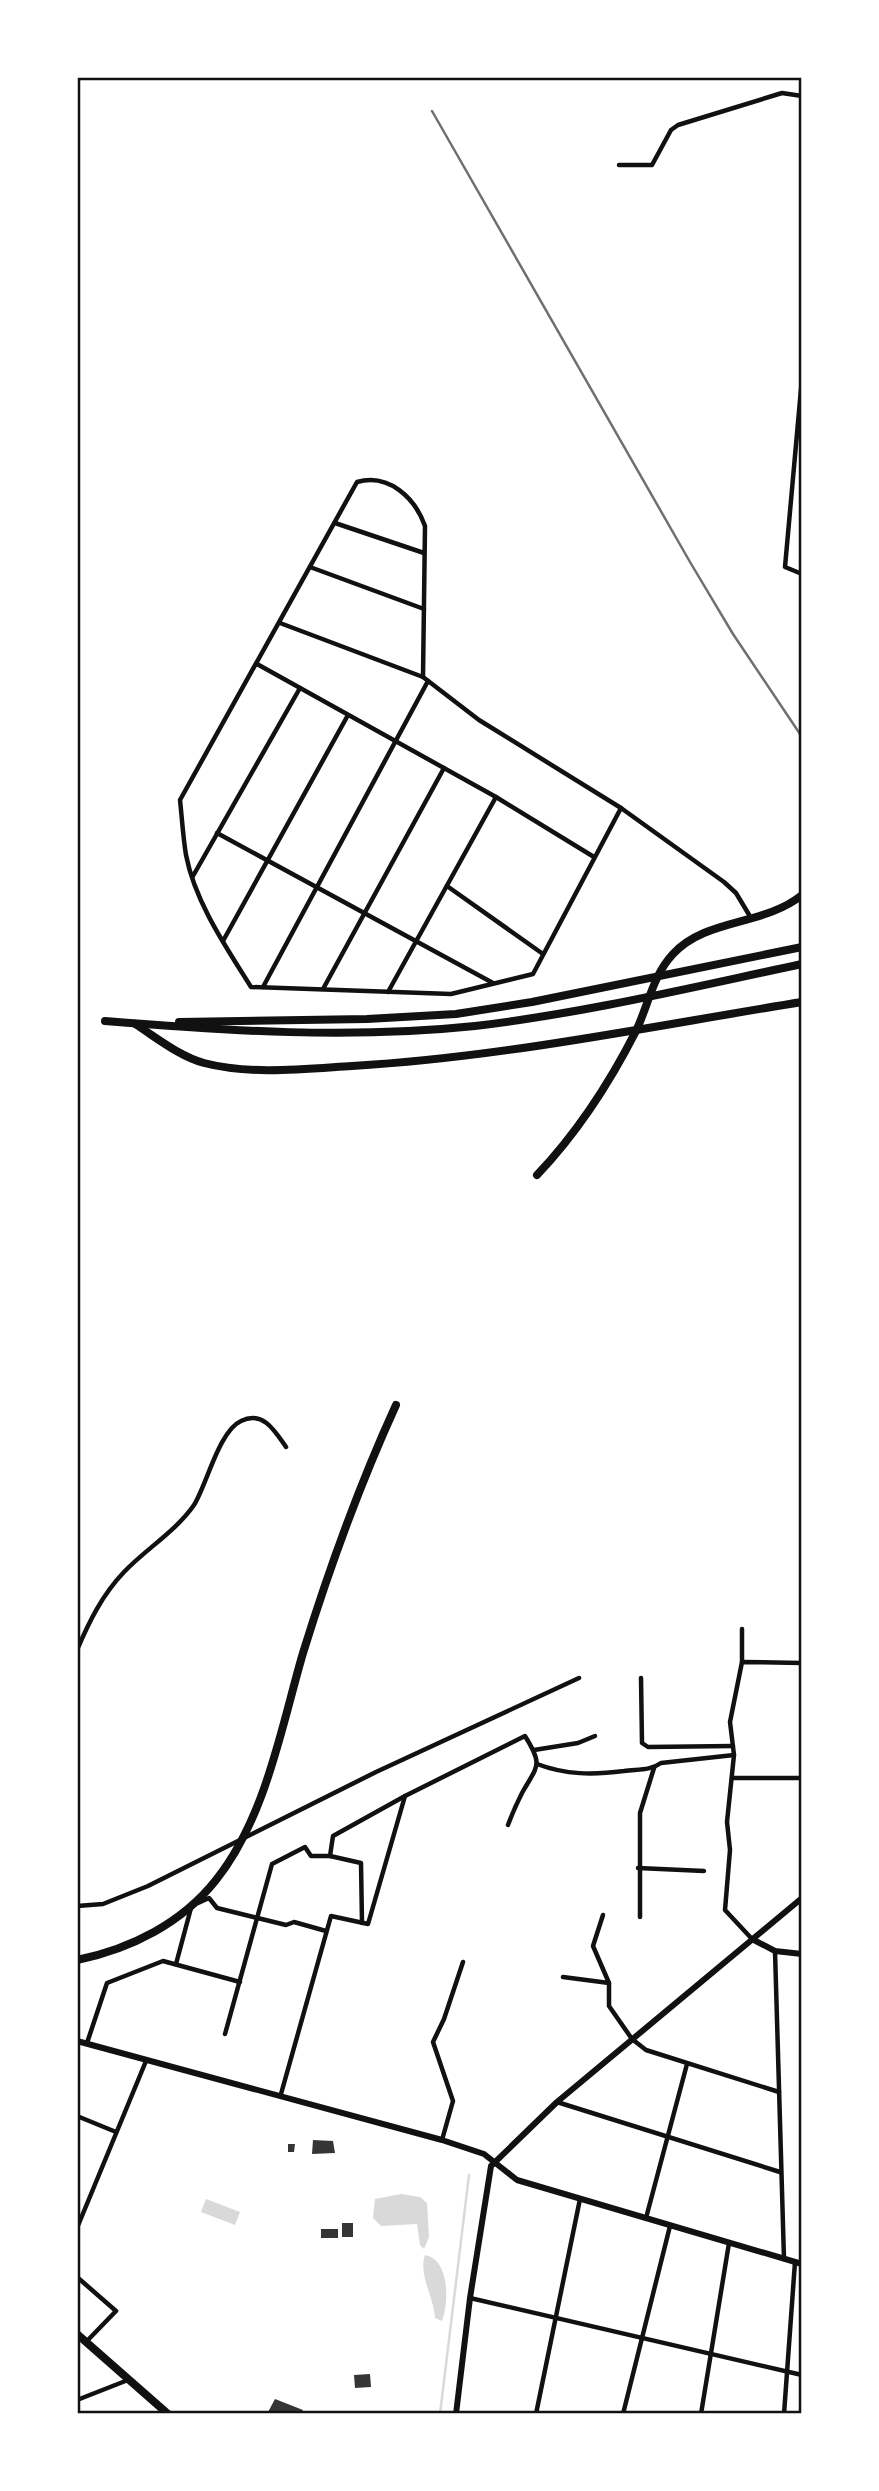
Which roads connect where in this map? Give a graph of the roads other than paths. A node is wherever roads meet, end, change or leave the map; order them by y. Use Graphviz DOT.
graph roads {
  1 [pos="802,96"];
  2 [pos="619,165"];
  3 [pos="802,378"];
  4 [pos="335,523"];
  5 [pos="424,553"];
  6 [pos="310,568"];
  7 [pos="802,574"];
  8 [pos="424,609"];
  9 [pos="280,623"];
  10 [pos="257,664"];
  11 [pos="423,677"];
  12 [pos="428,681"];
  13 [pos="300,688"];
  14 [pos="348,715"];
  15 [pos="396,741"];
  16 [pos="443,768"];
  17 [pos="496,797"];
  18 [pos="621,808"];
  19 [pos="218,833"];
  20 [pos="594,857"];
  21 [pos="269,861"];
  22 [pos="193,876"];
  23 [pos="447,886"];
  24 [pos="317,887"];
  25 [pos="802,895"];
  26 [pos="365,913"];
  27 [pos="752,919"];
  28 [pos="416,941"];
  29 [pos="223,942"];
  30 [pos="802,947"];
  31 [pos="543,954"];
  32 [pos="800,965"];
  33 [pos="659,974"];
  34 [pos="495,984"];
  35 [pos="263,987"];
  36 [pos="323,989"];
  37 [pos="388,992"];
  38 [pos="802,1002"];
  39 [pos="105,1021"];
  40 [pos="134,1023"];
  41 [pos="176,1025"];
  42 [pos="638,1027"];
  43 [pos="537,1175"];
  44 [pos="396,1405"];
  45 [pos="286,1447"];
  46 [pos="742,1629"];
  47 [pos="77,1650"];
  48 [pos="742,1662"];
  49 [pos="802,1662"];
  50 [pos="579,1678"];
  51 [pos="641,1678"];
  52 [pos="595,1737"];
  53 [pos="733,1746"];
  54 [pos="534,1750"];
  55 [pos="734,1755"];
  56 [pos="537,1764"];
  57 [pos="654,1768"];
  58 [pos="733,1778"];
  59 [pos="802,1778"];
  60 [pos="405,1796"];
  61 [pos="508,1825"];
  62 [pos="330,1856"];
  63 [pos="638,1868"];
  64 [pos="704,1871"];
  65 [pos="802,1898"];
  66 [pos="77,1906"];
  67 [pos="603,1915"];
  68 [pos="640,1917"];
  69 [pos="257,1918"];
  70 [pos="362,1923"];
  71 [pos="326,1931"];
  72 [pos="752,1939"];
  73 [pos="775,1951"];
  74 [pos="800,1952"];
  75 [pos="77,1960"];
  76 [pos="463,1962"];
  77 [pos="176,1964"];
  78 [pos="563,1977"];
  79 [pos="240,1982"];
  80 [pos="609,1983"];
  81 [pos="225,2034"];
  82 [pos="632,2039"];
  83 [pos="77,2041"];
  84 [pos="87,2043"];
  85 [pos="146,2061"];
  86 [pos="688,2064"];
  87 [pos="779,2092"];
  88 [pos="281,2094"];
  89 [pos="557,2102"];
  90 [pos="77,2117"];
  91 [pos="116,2133"];
  92 [pos="668,2137"];
  93 [pos="442,2140"];
  94 [pos="493,2164"];
  95 [pos="781,2172"];
  96 [pos="580,2199"];
  97 [pos="646,2218"];
  98 [pos="670,2226"];
  99 [pos="77,2228"];
  100 [pos="729,2243"];
  101 [pos="783,2259"];
  102 [pos="798,2263"];
  103 [pos="77,2277"];
  104 [pos="470,2298"];
  105 [pos="556,2316"];
  106 [pos="77,2334"];
  107 [pos="642,2337"];
  108 [pos="86,2342"];
  109 [pos="711,2354"];
  110 [pos="788,2372"];
  111 [pos="802,2375"];
  112 [pos="128,2380"];
  113 [pos="77,2400"];
  114 [pos="168,2414"];
  115 [pos="456,2414"];
  116 [pos="536,2414"];
  117 [pos="624,2414"];
  118 [pos="701,2414"];
  119 [pos="785,2414"];
  1 -- 2 [label="street"];
  3 -- 7 [label="street"];
  4 -- 5 [label="street"];
  4 -- 5 [label="street"];
  4 -- 6 [label="street"];
  5 -- 8 [label="street"];
  6 -- 8 [label="street"];
  6 -- 9 [label="street"];
  8 -- 11 [label="street"];
  9 -- 10 [label="street"];
  9 -- 11 [label="street"];
  10 -- 13 [label="street"];
  10 -- 22 [label="street"];
  11 -- 12 [label="street"];
  12 -- 15 [label="street"];
  12 -- 18 [label="street"];
  13 -- 14 [label="street"];
  13 -- 19 [label="street"];
  14 -- 15 [label="street"];
  14 -- 21 [label="street"];
  15 -- 16 [label="street"];
  15 -- 24 [label="street"];
  16 -- 17 [label="street"];
  16 -- 26 [label="street"];
  17 -- 20 [label="street"];
  17 -- 23 [label="street"];
  18 -- 20 [label="street"];
  18 -- 27 [label="street"];
  19 -- 21 [label="street"];
  19 -- 22 [label="street"];
  20 -- 31 [label="street"];
  21 -- 24 [label="street"];
  21 -- 29 [label="street"];
  22 -- 29 [label="street"];
  23 -- 28 [label="street"];
  23 -- 31 [label="street"];
  24 -- 26 [label="street"];
  24 -- 35 [label="street"];
  25 -- 27 [label="highway"];
  26 -- 28 [label="street"];
  26 -- 36 [label="street"];
  27 -- 33 [label="highway"];
  28 -- 34 [label="street"];
  28 -- 37 [label="street"];
  29 -- 35 [label="street"];
  30 -- 33 [label="highway"];
  31 -- 34 [label="street"];
  32 -- 41 [label="highway"];
  33 -- 41 [label="highway"];
  33 -- 42 [label="highway"];
  34 -- 37 [label="street"];
  35 -- 36 [label="street"];
  36 -- 37 [label="street"];
  38 -- 42 [label="highway"];
  39 -- 40 [label="highway"];
  40 -- 41 [label="highway"];
  40 -- 42 [label="highway"];
  42 -- 43 [label="highway"];
  44 -- 75 [label="highway"];
  45 -- 47 [label="street"];
  46 -- 48 [label="street"];
  48 -- 49 [label="street"];
  48 -- 53 [label="street"];
  50 -- 66 [label="street"];
  51 -- 53 [label="street"];
  52 -- 54 [label="street"];
  53 -- 55 [label="street"];
  54 -- 56 [label="street"];
  54 -- 60 [label="street"];
  55 -- 57 [label="street"];
  55 -- 58 [label="street"];
  56 -- 57 [label="street"];
  56 -- 61 [label="street"];
  57 -- 63 [label="street"];
  58 -- 59 [label="street"];
  58 -- 72 [label="street"];
  60 -- 62 [label="street"];
  60 -- 70 [label="street"];
  62 -- 69 [label="street"];
  62 -- 70 [label="street"];
  63 -- 64 [label="street"];
  63 -- 68 [label="street"];
  65 -- 72 [label="street"];
  67 -- 80 [label="street"];
  69 -- 71 [label="street"];
  69 -- 77 [label="street"];
  69 -- 79 [label="street"];
  70 -- 71 [label="street"];
  71 -- 88 [label="street"];
  72 -- 73 [label="street"];
  72 -- 82 [label="street"];
  73 -- 74 [label="street"];
  73 -- 87 [label="street"];
  76 -- 93 [label="street"];
  77 -- 79 [label="street"];
  77 -- 84 [label="street"];
  78 -- 80 [label="street"];
  79 -- 81 [label="street"];
  80 -- 82 [label="street"];
  82 -- 86 [label="street"];
  82 -- 89 [label="street"];
  83 -- 84 [label="street"];
  84 -- 85 [label="street"];
  85 -- 88 [label="street"];
  85 -- 91 [label="street"];
  86 -- 87 [label="street"];
  86 -- 92 [label="street"];
  87 -- 95 [label="street"];
  88 -- 93 [label="street"];
  89 -- 92 [label="street"];
  89 -- 94 [label="street"];
  90 -- 91 [label="street"];
  91 -- 99 [label="street"];
  92 -- 95 [label="street"];
  92 -- 97 [label="street"];
  93 -- 94 [label="street"];
  94 -- 96 [label="street"];
  94 -- 104 [label="street"];
  95 -- 101 [label="street"];
  96 -- 97 [label="street"];
  96 -- 105 [label="street"];
  97 -- 98 [label="street"];
  98 -- 100 [label="street"];
  98 -- 107 [label="street"];
  100 -- 101 [label="street"];
  100 -- 109 [label="street"];
  101 -- 102 [label="street"];
  102 -- 110 [label="street"];
  103 -- 108 [label="street"];
  104 -- 105 [label="street"];
  104 -- 115 [label="street"];
  105 -- 107 [label="street"];
  105 -- 116 [label="street"];
  106 -- 108 [label="highway"];
  107 -- 109 [label="street"];
  107 -- 117 [label="street"];
  108 -- 112 [label="highway"];
  109 -- 110 [label="street"];
  109 -- 118 [label="street"];
  110 -- 111 [label="street"];
  110 -- 119 [label="street"];
  112 -- 113 [label="street"];
  112 -- 114 [label="highway"];
}
